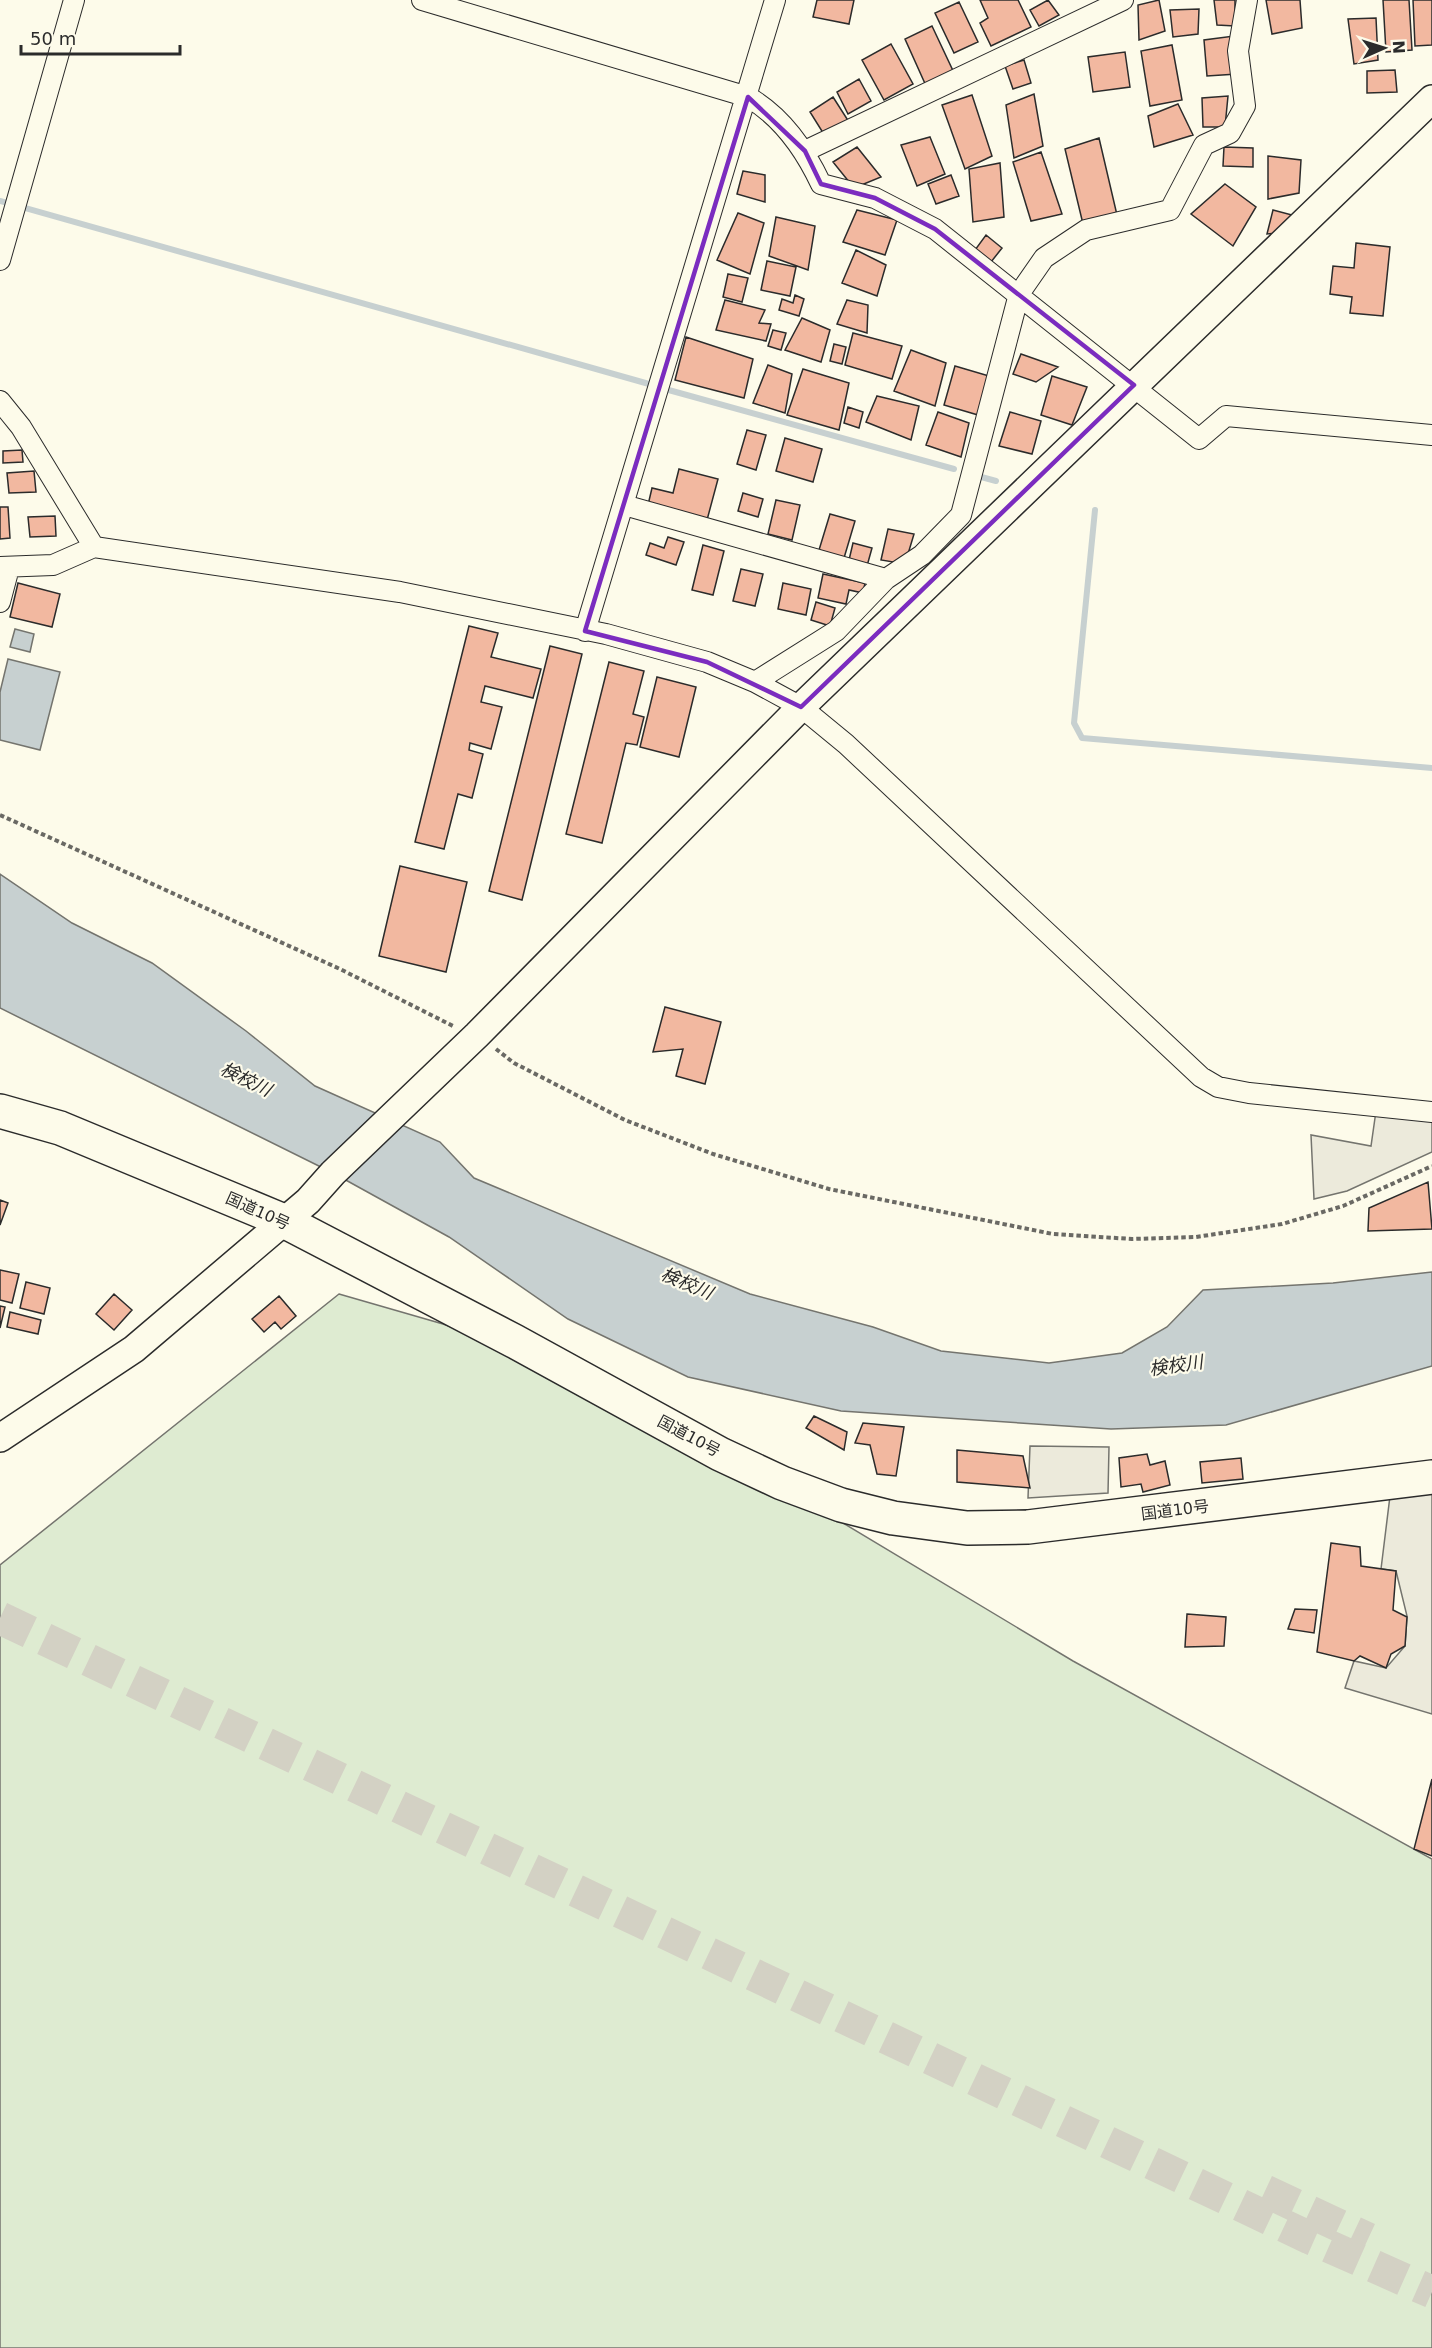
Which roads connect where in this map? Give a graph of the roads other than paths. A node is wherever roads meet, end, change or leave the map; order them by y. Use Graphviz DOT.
graph roads {
  1 [pos="74,0"];
  2 [pos="422,0"];
  3 [pos="775,0"];
  4 [pos="1123,0"];
  5 [pos="1247,0"];
  6 [pos="748,97"];
  7 [pos="1432,99"];
  8 [pos="805,151"];
  9 [pos="0,260"];
  10 [pos="1019,294"];
  11 [pos="1134,385"];
  12 [pos="0,401"];
  13 [pos="1432,435"];
  14 [pos="624,505"];
  15 [pos="94,547"];
  16 [pos="4,568"];
  17 [pos="886,579"];
  18 [pos="0,602"];
  19 [pos="585,631"];
  20 [pos="754,682"];
  21 [pos="801,707"];
  22 [pos="0,1111"];
  23 [pos="1432,1112"];
  24 [pos="296,1211"];
  25 [pos="0,1438"];
  26 [pos="1432,1477"];
  1 -- 9 [label="street"];
  2 -- 6 [label="street"];
  3 -- 6 [label="street"];
  4 -- 8 [label="street"];
  5 -- 10 [label="street"];
  6 -- 8 [label="street"];
  6 -- 14 [label="street"];
  7 -- 11 [label="main road"];
  8 -- 10 [label="street"];
  10 -- 11 [label="street"];
  10 -- 17 [label="street"];
  11 -- 13 [label="street"];
  11 -- 21 [label="main road"];
  12 -- 15 [label="street"];
  14 -- 17 [label="street"];
  14 -- 19 [label="street"];
  15 -- 16 [label="street"];
  15 -- 19 [label="street"];
  16 -- 18 [label="street"];
  17 -- 20 [label="street"];
  19 -- 20 [label="street"];
  20 -- 21 [label="street"];
  21 -- 23 [label="street"];
  21 -- 24 [label="main road"];
  22 -- 24 [label="highway, 国道10号"];
  24 -- 25 [label="main road"];
  24 -- 26 [label="highway, 国道10号"];
}
